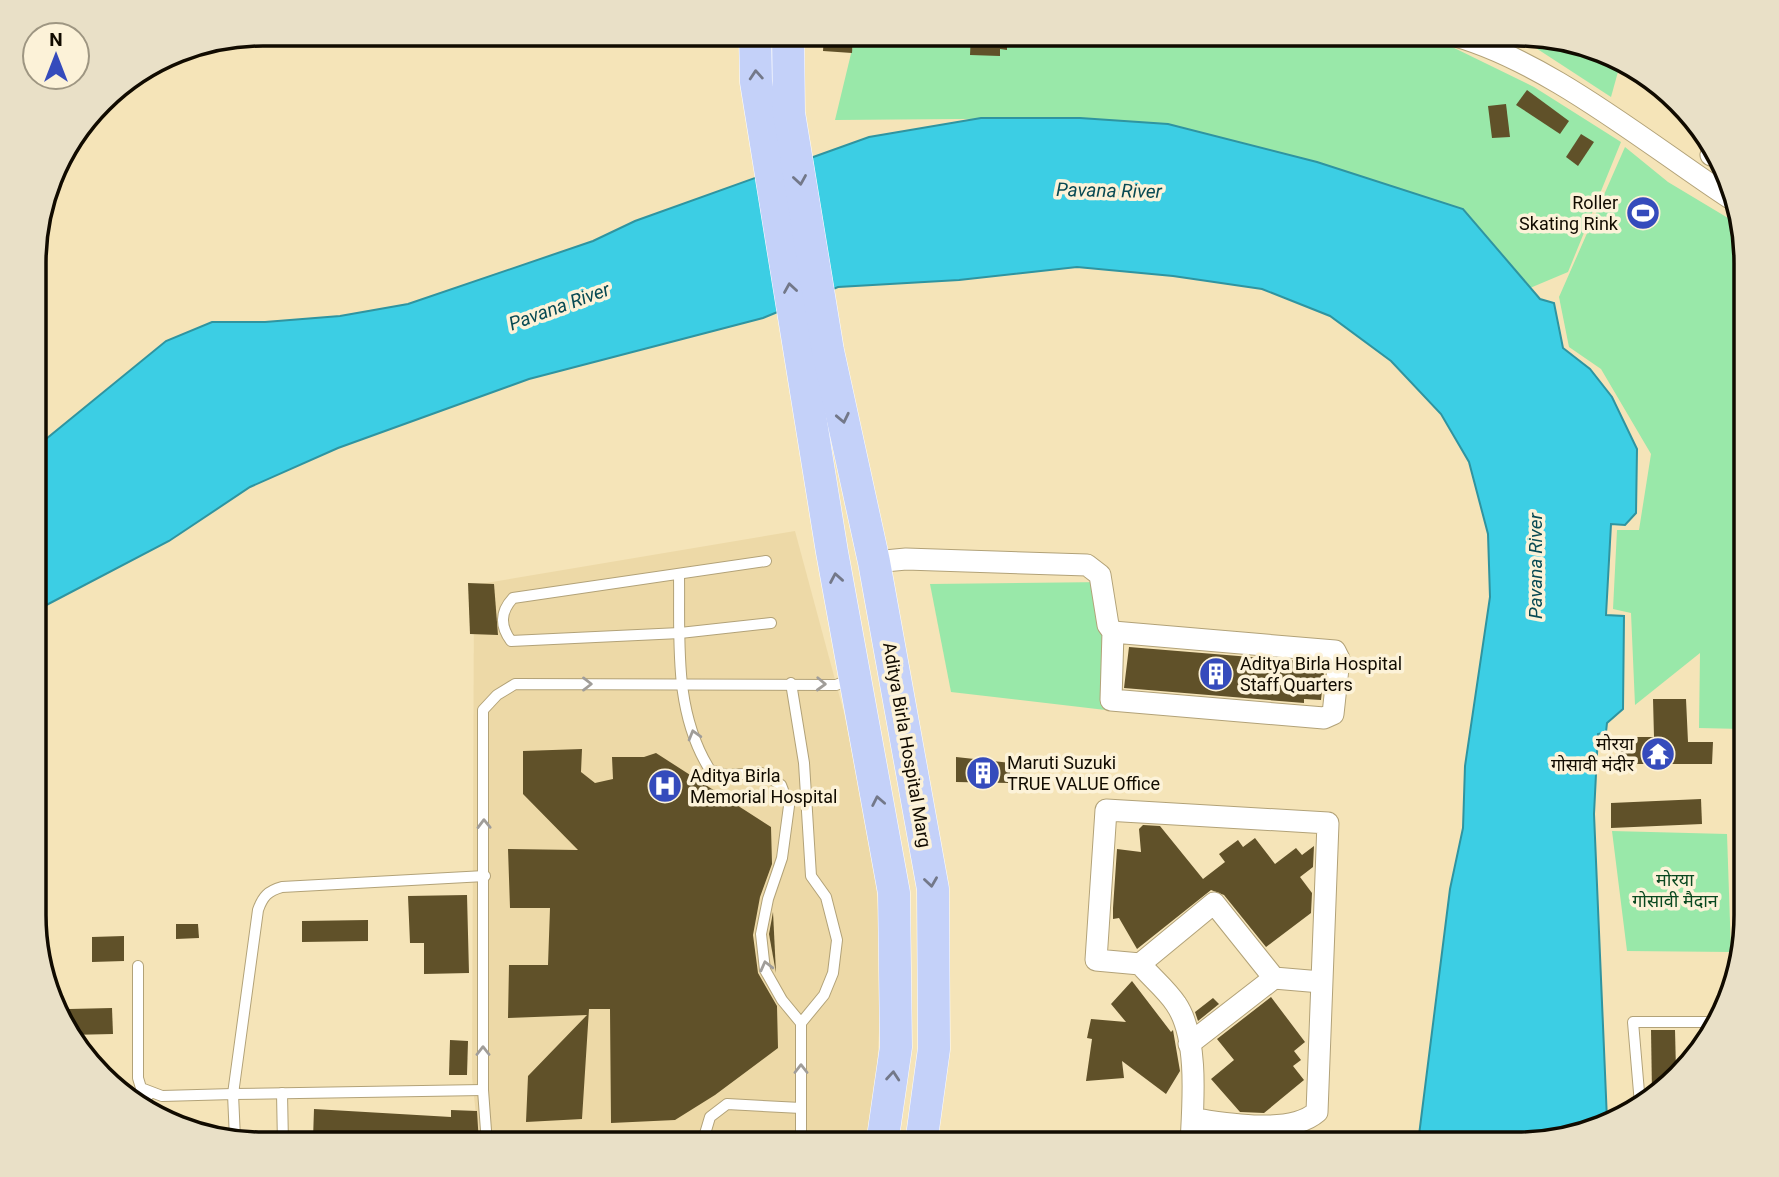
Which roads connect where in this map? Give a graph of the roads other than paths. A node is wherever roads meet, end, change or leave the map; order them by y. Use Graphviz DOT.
graph roads {
  1 [pos="1475,45"];
  2 [pos="755,46"];
  3 [pos="786,46"];
  4 [pos="775,115"];
  5 [pos="1721,192"];
  6 [pos="821,384"];
  7 [pos="766,561"];
  8 [pos="874,562"];
  9 [pos="679,575"];
  10 [pos="771,624"];
  11 [pos="1113,632"];
  12 [pos="680,633"];
  13 [pos="854,678"];
  14 [pos="791,683"];
  15 [pos="680,684"];
  16 [pos="485,876"];
  17 [pos="1140,964"];
  18 [pos="138,966"];
  19 [pos="1274,978"];
  20 [pos="1321,982"];
  21 [pos="1704,1022"];
  22 [pos="801,1024"];
  23 [pos="1189,1044"];
  24 [pos="483,1090"];
  25 [pos="282,1093"];
  26 [pos="1639,1093"];
  27 [pos="150,1094"];
  28 [pos="233,1094"];
  29 [pos="146,1097"];
  30 [pos="801,1108"];
  31 [pos="1193,1119"];
  32 [pos="235,1130"];
  33 [pos="927,1131"];
  34 [pos="1192,1131"];
  35 [pos="283,1132"];
  36 [pos="486,1132"];
  37 [pos="706,1132"];
  38 [pos="800,1132"];
  39 [pos="884,1132"];
  1 -- 5 [label="street"];
  4 -- 2 [label="main road, one-way"];
  3 -- 4 [label="main road"];
  4 -- 6 [label="main road, Aditya Birla Hospital Marg"];
  6 -- 8 [label="main road, Aditya Birla Hospital Marg, one-way"];
  13 -- 6 [label="main road, Aditya Birla Hospital Marg, one-way"];
  7 -- 9 [label="lane"];
  8 -- 11 [label="street"];
  8 -- 33 [label="main road, Aditya Birla Hospital Marg, one-way"];
  9 -- 12 [label="lane"];
  9 -- 12 [label="lane"];
  10 -- 12 [label="lane"];
  11 -- 11 [label="street"];
  12 -- 15 [label="lane"];
  14 -- 13 [label="lane, one-way"];
  39 -- 13 [label="main road, Aditya Birla Hospital Marg, one-way"];
  14 -- 15 [label="lane"];
  14 -- 22 [label="lane"];
  16 -- 15 [label="lane, one-way"];
  22 -- 15 [label="lane, one-way"];
  24 -- 16 [label="lane, one-way"];
  16 -- 28 [label="lane"];
  17 -- 19 [label="street"];
  17 -- 20 [label="street"];
  17 -- 23 [label="street"];
  18 -- 27 [label="lane"];
  19 -- 20 [label="street"];
  19 -- 23 [label="street"];
  20 -- 31 [label="street"];
  21 -- 26 [label="lane"];
  30 -- 22 [label="lane, one-way"];
  23 -- 31 [label="street"];
  24 -- 25 [label="lane"];
  24 -- 36 [label="lane"];
  25 -- 28 [label="lane"];
  25 -- 35 [label="lane"];
  27 -- 28 [label="lane"];
  27 -- 29 [label="lane"];
  28 -- 32 [label="lane"];
  30 -- 37 [label="lane"];
  30 -- 38 [label="lane"];
  31 -- 34 [label="street"];
}
